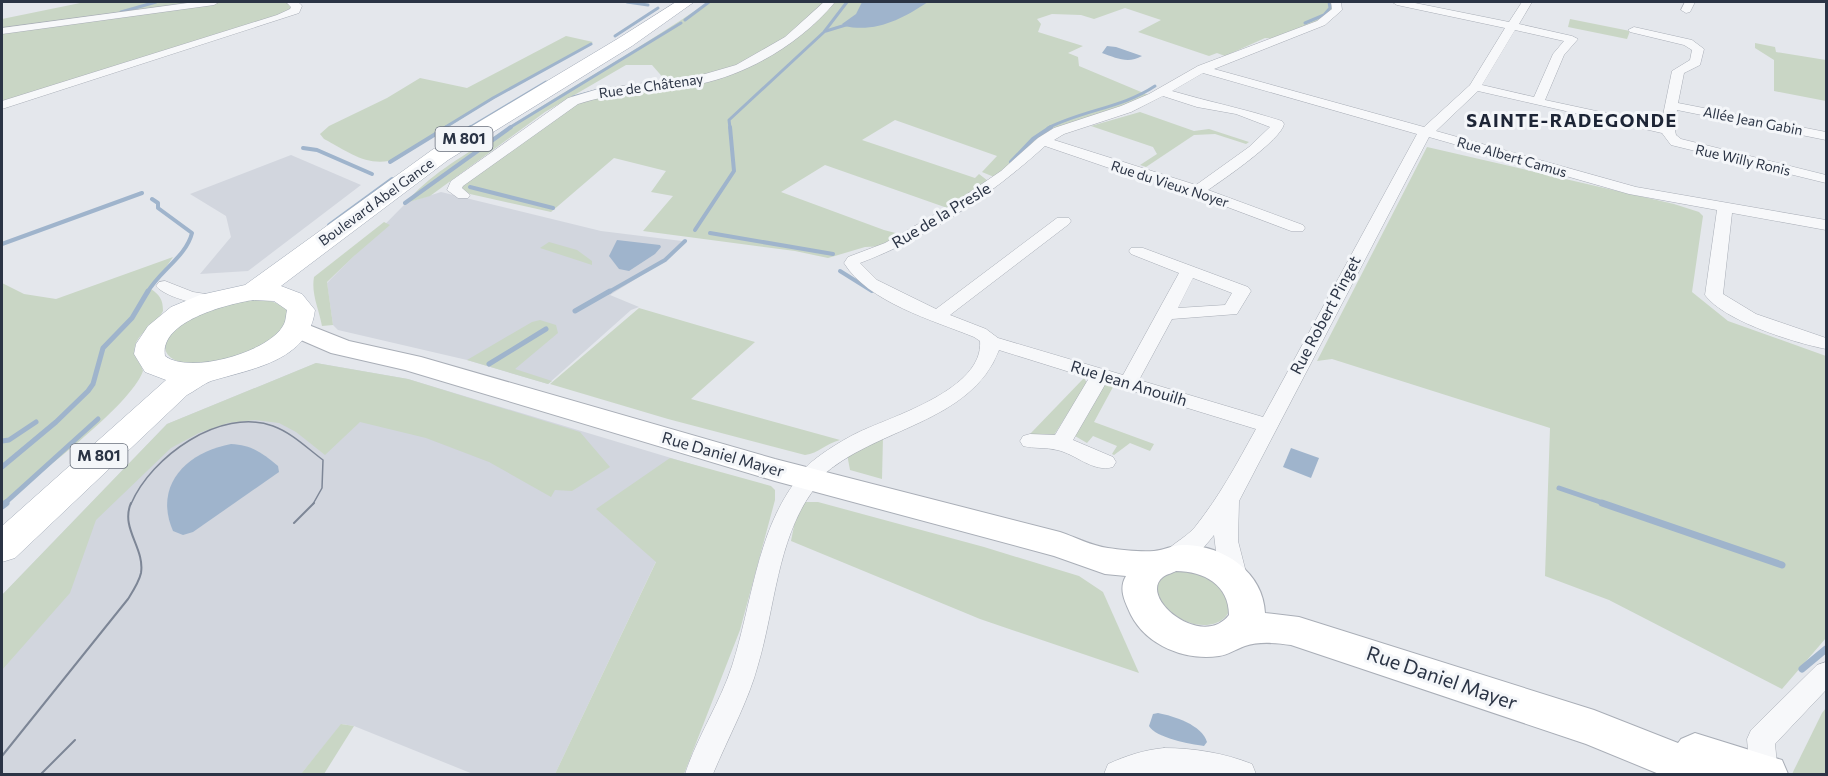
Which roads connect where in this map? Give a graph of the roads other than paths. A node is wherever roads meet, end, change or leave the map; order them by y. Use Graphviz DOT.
graph roads {
  1 [pos="214,2"];
  2 [pos="291,2"];
  3 [pos="686,2"];
  4 [pos="699,2"];
  5 [pos="830,2"];
  6 [pos="1336,2"];
  7 [pos="1397,2"];
  8 [pos="1527,2"];
  9 [pos="1511,26"];
  10 [pos="1634,30"];
  11 [pos="2,31"];
  12 [pos="1202,69"];
  13 [pos="1475,87"];
  14 [pos="1162,92"];
  15 [pos="1538,102"];
  16 [pos="2,105"];
  17 [pos="1671,105"];
  18 [pos="1667,130"];
  19 [pos="1427,133"];
  20 [pos="1827,136"];
  21 [pos="1043,141"];
  22 [pos="1827,179"];
  23 [pos="1197,191"];
  24 [pos="463,195"];
  25 [pos="1725,208"];
  26 [pos="1064,221"];
  27 [pos="1827,225"];
  28 [pos="1297,228"];
  29 [pos="1137,251"];
  30 [pos="1189,271"];
  31 [pos="253,292"];
  32 [pos="287,296"];
  33 [pos="1166,314"];
  34 [pos="939,315"];
  35 [pos="297,328"];
  36 [pos="991,342"];
  37 [pos="1827,344"];
  38 [pos="341,347"];
  39 [pos="270,351"];
  40 [pos="159,367"];
  41 [pos="203,372"];
  42 [pos="1101,374"];
  43 [pos="1128,383"];
  44 [pos="1267,425"];
  45 [pos="1030,441"];
  46 [pos="1060,443"];
  47 [pos="1106,462"];
  48 [pos="810,476"];
  49 [pos="2,523"];
  50 [pos="1215,534"];
  51 [pos="2,548"];
  52 [pos="1156,570"];
  53 [pos="1240,604"];
  54 [pos="1827,673"];
  55 [pos="1594,728"];
  56 [pos="699,774"];
  57 [pos="1118,774"];
  58 [pos="1242,774"];
  59 [pos="1715,774"];
  60 [pos="1765,774"];
  1 -- 11 [label="street"];
  2 -- 16 [label="street"];
  3 -- 31 [label="main road, Boulevard Abel Gance / M 801"];
  4 -- 32 [label="main road, Boulevard Abel Gance / M 801"];
  5 -- 24 [label="street, Rue de Châtenay"];
  6 -- 12 [label="street, Rue de la Presle"];
  7 -- 9 [label="street"];
  8 -- 9 [label="street, Rue Robert Pinget"];
  9 -- 13 [label="street, Rue Robert Pinget"];
  9 -- 15 [label="street"];
  10 -- 17 [label="street"];
  12 -- 14 [label="street, Rue de la Presle"];
  12 -- 19 [label="street, Rue Albert Camus"];
  13 -- 15 [label="street, Rue Willy Ronis"];
  13 -- 19 [label="street, Rue Robert Pinget"];
  14 -- 21 [label="street, Rue de la Presle"];
  14 -- 23 [label="street"];
  15 -- 18 [label="street, Rue Willy Ronis"];
  17 -- 18 [label="street"];
  17 -- 20 [label="street, Allée Jean Gabin"];
  18 -- 22 [label="street, Rue Willy Ronis"];
  19 -- 25 [label="street, Rue Albert Camus"];
  19 -- 44 [label="street, Rue Robert Pinget"];
  21 -- 23 [label="street, Rue du Vieux Noyer"];
  21 -- 34 [label="street, Rue de la Presle"];
  23 -- 28 [label="street, Rue du Vieux Noyer"];
  25 -- 27 [label="street, Rue Albert Camus"];
  25 -- 37 [label="street"];
  26 -- 34 [label="street"];
  29 -- 30 [label="street"];
  30 -- 33 [label="street"];
  30 -- 33 [label="street"];
  31 -- 32 [label="main road, M 801"];
  31 -- 40 [label="main road, M 801"];
  32 -- 35 [label="main road"];
  33 -- 43 [label="street"];
  34 -- 36 [label="street, Rue de la Presle"];
  35 -- 38 [label="main road, Rue Daniel Mayer"];
  35 -- 39 [label="main road, M 801"];
  36 -- 42 [label="street, Rue Jean Anouilh"];
  36 -- 48 [label="street"];
  38 -- 39 [label="main road, Rue Daniel Mayer"];
  38 -- 48 [label="main road, Rue Daniel Mayer"];
  39 -- 41 [label="main road, M 801"];
  40 -- 41 [label="main road, M 801"];
  40 -- 49 [label="main road, M 801"];
  41 -- 51 [label="main road, M 801"];
  42 -- 43 [label="street, Rue Jean Anouilh"];
  42 -- 46 [label="street"];
  43 -- 44 [label="street, Rue Jean Anouilh"];
  44 -- 50 [label="street, Rue Robert Pinget"];
  45 -- 46 [label="street"];
  46 -- 47 [label="street"];
  48 -- 52 [label="main road, Rue Daniel Mayer"];
  48 -- 56 [label="street"];
  50 -- 52 [label="street"];
  50 -- 53 [label="street, Rue Robert Pinget"];
  52 -- 53 [label="main road"];
  52 -- 53 [label="main road"];
  53 -- 55 [label="main road, Rue Daniel Mayer"];
  54 -- 60 [label="street"];
  55 -- 59 [label="main road, Rue Daniel Mayer"];
  55 -- 60 [label="main road, Rue Daniel Mayer"];
  57 -- 58 [label="street"];
}
